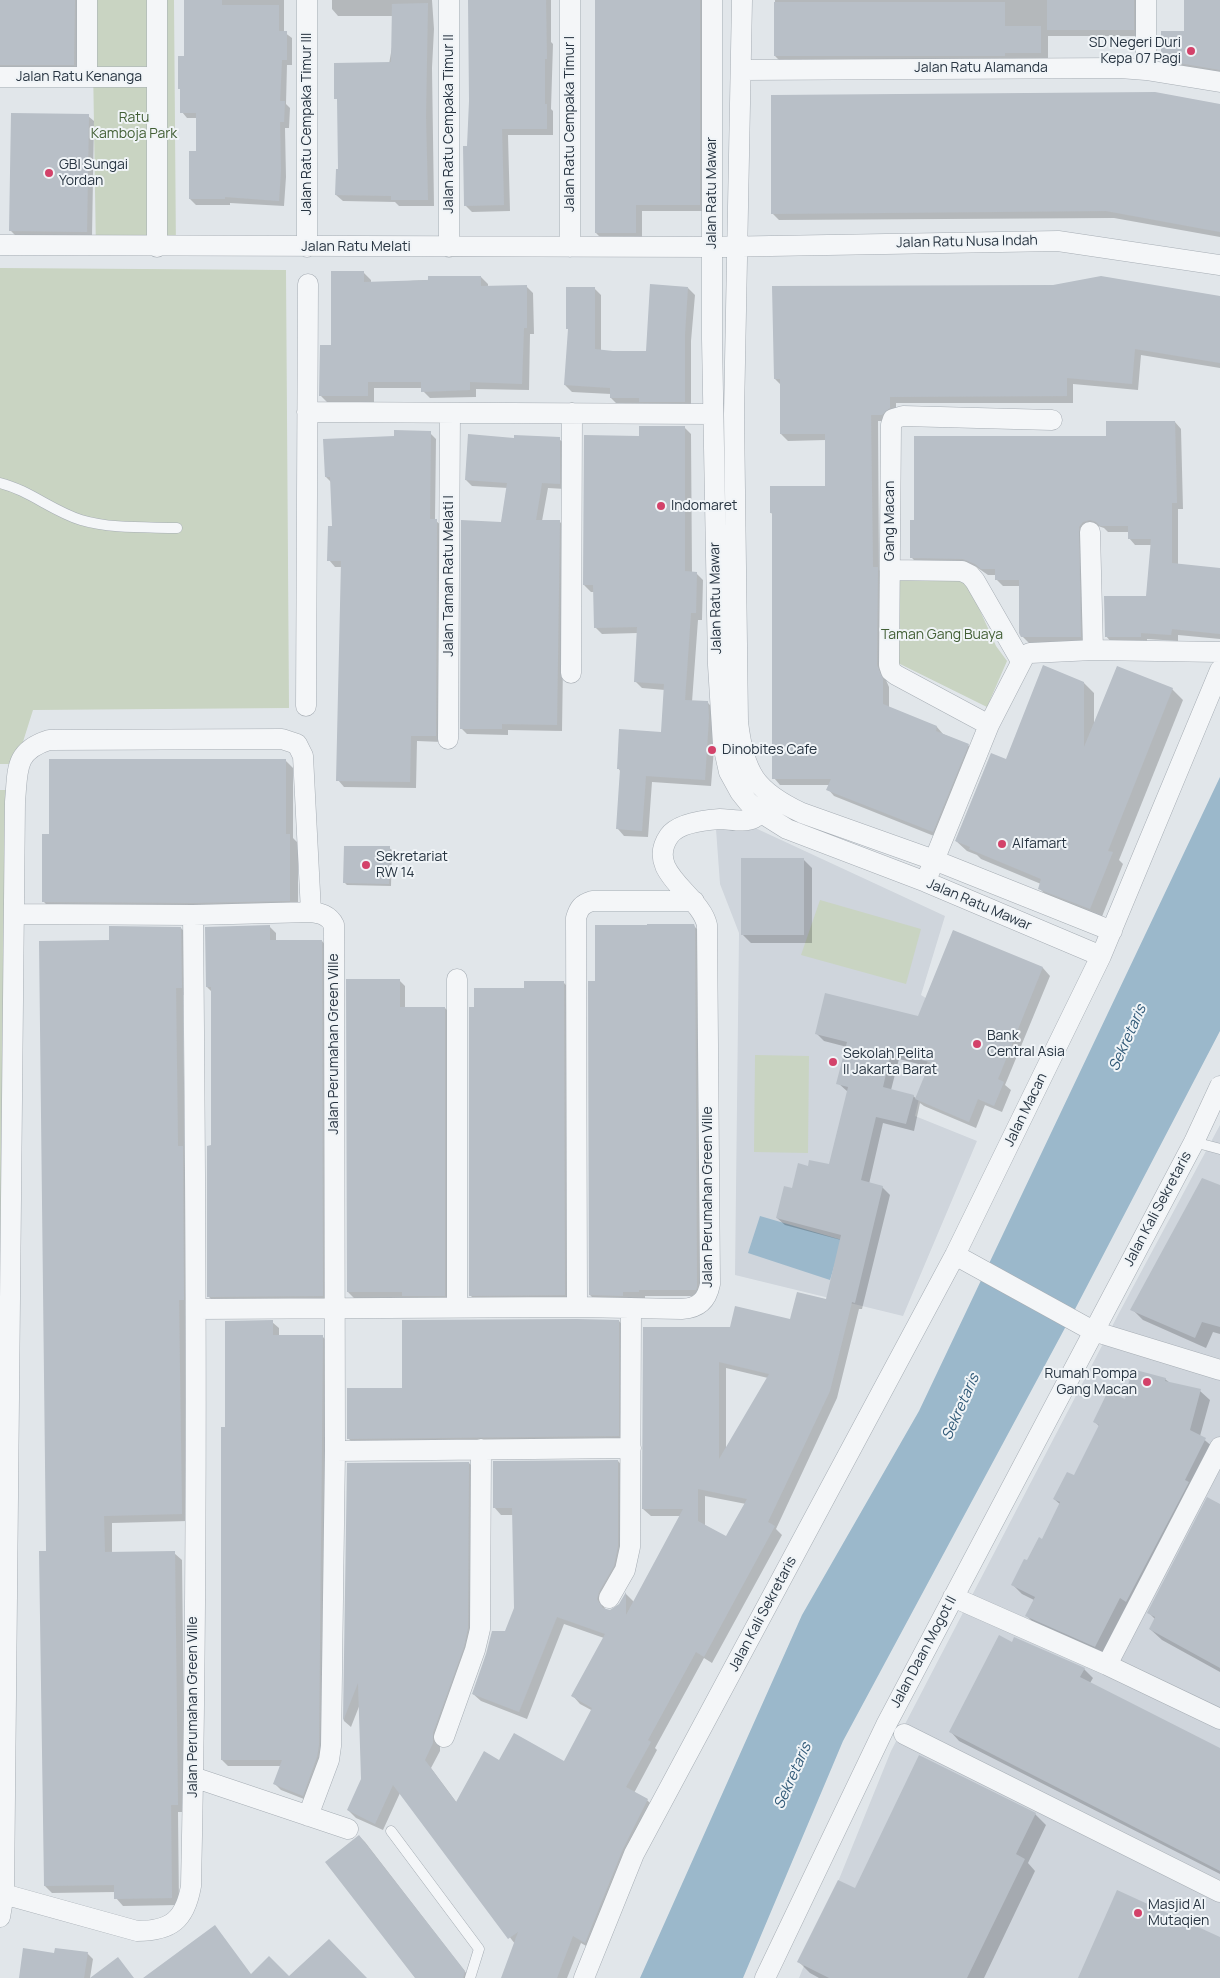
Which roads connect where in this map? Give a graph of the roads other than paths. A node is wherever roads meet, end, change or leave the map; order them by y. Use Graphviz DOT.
graph roads {
  1 [pos="87,0"];
  2 [pos="157,0"];
  3 [pos="307,0"];
  4 [pos="449,0"];
  5 [pos="570,0"];
  6 [pos="712,0"];
  7 [pos="742,0"];
  8 [pos="1146,0"];
  9 [pos="742,70"];
  10 [pos="1146,70"];
  11 [pos="0,77"];
  12 [pos="86,77"];
  13 [pos="157,77"];
  14 [pos="1220,82"];
  15 [pos="0,245"];
  16 [pos="157,247"];
  17 [pos="307,247"];
  18 [pos="449,247"];
  19 [pos="737,247"];
  20 [pos="570,248"];
  21 [pos="713,248"];
  22 [pos="1220,265"];
  23 [pos="308,284"];
  24 [pos="307,412"];
  25 [pos="450,413"];
  26 [pos="572,413"];
  27 [pos="713,414"];
  28 [pos="1052,420"];
  29 [pos="0,483"];
  30 [pos="177,528"];
  31 [pos="1090,532"];
  32 [pos="890,570"];
  33 [pos="1094,650"];
  34 [pos="1220,652"];
  35 [pos="1021,660"];
  36 [pos="1220,670"];
  37 [pos="571,673"];
  38 [pos="306,706"];
  39 [pos="990,725"];
  40 [pos="448,739"];
  41 [pos="8,802"];
  42 [pos="765,804"];
  43 [pos="934,860"];
  44 [pos="926,882"];
  45 [pos="694,901"];
  46 [pos="310,912"];
  47 [pos="14,914"];
  48 [pos="193,915"];
  49 [pos="1112,931"];
  50 [pos="1102,956"];
  51 [pos="457,979"];
  52 [pos="1220,1086"];
  53 [pos="1194,1142"];
  54 [pos="1220,1149"];
  55 [pos="959,1258"];
  56 [pos="457,1307"];
  57 [pos="577,1307"];
  58 [pos="334,1308"];
  59 [pos="631,1308"];
  60 [pos="196,1309"];
  61 [pos="1086,1328"];
  62 [pos="1220,1370"];
  63 [pos="631,1448"];
  64 [pos="1220,1448"];
  65 [pos="481,1450"];
  66 [pos="335,1451"];
  67 [pos="953,1597"];
  68 [pos="609,1598"];
  69 [pos="1107,1665"];
  70 [pos="1220,1719"];
  71 [pos="904,1734"];
  72 [pos="444,1738"];
  73 [pos="193,1777"];
  74 [pos="308,1816"];
  75 [pos="348,1829"];
  76 [pos="391,1831"];
  77 [pos="1220,1892"];
  78 [pos="2,1902"];
  79 [pos="470,1978"];
  80 [pos="584,1978"];
  81 [pos="766,1978"];
  1 -- 12 [label="street"];
  2 -- 13 [label="street"];
  3 -- 17 [label="street, Jalan Ratu Cempaka Timur III"];
  4 -- 18 [label="street, Jalan Ratu Cempaka Timur II"];
  5 -- 20 [label="street, Jalan Ratu Cempaka Timur I"];
  6 -- 21 [label="street, Jalan Ratu Mawar"];
  7 -- 9 [label="street, Jalan Ratu Mawar"];
  8 -- 10 [label="street"];
  9 -- 10 [label="street, Jalan Ratu Alamanda"];
  9 -- 19 [label="street, Jalan Ratu Mawar"];
  10 -- 14 [label="street, Jalan Ratu Alamanda"];
  11 -- 12 [label="street, Jalan Ratu Kenanga"];
  12 -- 13 [label="street, Jalan Ratu Kenanga"];
  13 -- 16 [label="street"];
  15 -- 16 [label="street, Jalan Ratu Melati"];
  16 -- 17 [label="street, Jalan Ratu Melati"];
  17 -- 18 [label="street, Jalan Ratu Melati"];
  18 -- 20 [label="street, Jalan Ratu Melati"];
  19 -- 21 [label="street, Jalan Ratu Nusa Indah"];
  19 -- 22 [label="street, Jalan Ratu Nusa Indah"];
  19 -- 42 [label="street, Jalan Ratu Mawar"];
  20 -- 21 [label="street, Jalan Ratu Melati"];
  21 -- 27 [label="street, Jalan Ratu Mawar"];
  23 -- 24 [label="street"];
  24 -- 25 [label="street"];
  24 -- 38 [label="street"];
  25 -- 26 [label="street"];
  25 -- 40 [label="street, Jalan Taman Ratu Melati I"];
  26 -- 27 [label="street"];
  26 -- 37 [label="street"];
  27 -- 42 [label="street, Jalan Ratu Mawar"];
  28 -- 32 [label="street, Gang Macan"];
  29 -- 30 [label="lane"];
  31 -- 33 [label="street"];
  32 -- 35 [label="street"];
  32 -- 39 [label="street, Gang Macan"];
  33 -- 34 [label="street"];
  33 -- 35 [label="street"];
  35 -- 39 [label="street"];
  36 -- 49 [label="street, Jalan Macan"];
  39 -- 43 [label="street"];
  41 -- 46 [label="street, Jalan Perumahan Green Ville"];
  41 -- 47 [label="street, Jalan Perumahan Green Ville"];
  42 -- 43 [label="street, Jalan Ratu Mawar"];
  42 -- 44 [label="street, Jalan Ratu Mawar"];
  42 -- 45 [label="street, Jalan Perumahan Green Ville"];
  43 -- 44 [label="street"];
  43 -- 49 [label="street, Jalan Ratu Mawar"];
  44 -- 50 [label="street, Jalan Ratu Mawar"];
  45 -- 57 [label="street"];
  45 -- 59 [label="street, Jalan Perumahan Green Ville"];
  46 -- 48 [label="street, Jalan Perumahan Green Ville"];
  46 -- 58 [label="street, Jalan Perumahan Green Ville"];
  47 -- 48 [label="street, Jalan Perumahan Green Ville"];
  47 -- 78 [label="street, Jalan Perumahan Green Ville"];
  48 -- 60 [label="street, Jalan Perumahan Green Ville"];
  49 -- 50 [label="street, Jalan Macan"];
  50 -- 55 [label="street, Jalan Macan"];
  51 -- 56 [label="street"];
  52 -- 53 [label="street, Jalan Kali Sekretaris"];
  53 -- 54 [label="lane"];
  53 -- 61 [label="street, Jalan Kali Sekretaris"];
  55 -- 61 [label="street"];
  55 -- 80 [label="street, Jalan Kali Sekretaris"];
  56 -- 57 [label="street, Jalan Perumahan Green Ville"];
  56 -- 58 [label="street, Jalan Perumahan Green Ville"];
  57 -- 59 [label="street, Jalan Perumahan Green Ville"];
  58 -- 60 [label="street, Jalan Perumahan Green Ville"];
  58 -- 66 [label="street, Jalan Perumahan Green Ville"];
  59 -- 63 [label="street"];
  60 -- 73 [label="street, Jalan Perumahan Green Ville"];
  61 -- 62 [label="street"];
  61 -- 67 [label="street, Jalan Daan Mogot II"];
  63 -- 65 [label="street"];
  63 -- 68 [label="street"];
  64 -- 69 [label="street"];
  65 -- 66 [label="street"];
  65 -- 72 [label="street"];
  66 -- 74 [label="street, Jalan Perumahan Green Ville"];
  67 -- 69 [label="street"];
  67 -- 81 [label="street, Jalan Daan Mogot II"];
  69 -- 70 [label="street"];
  71 -- 77 [label="street"];
  73 -- 74 [label="street"];
  73 -- 78 [label="street, Jalan Perumahan Green Ville"];
  74 -- 75 [label="street"];
  76 -- 79 [label="lane"];
}
